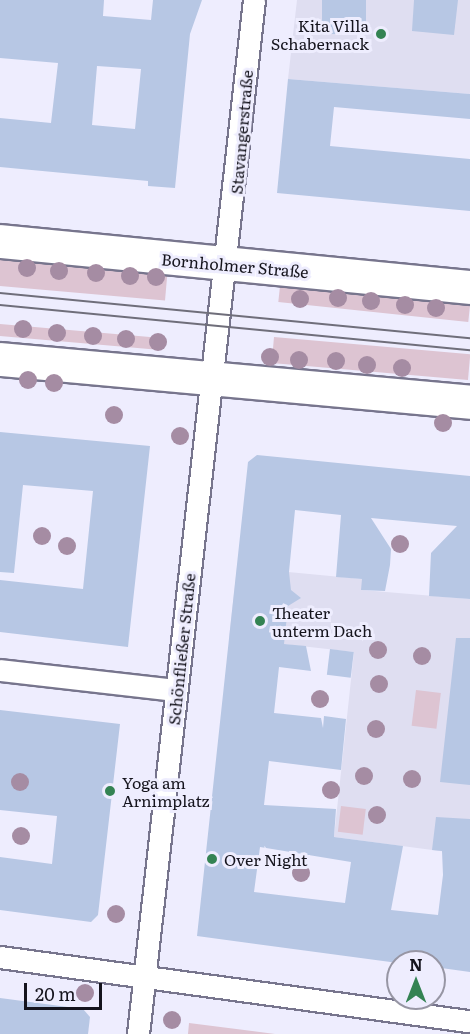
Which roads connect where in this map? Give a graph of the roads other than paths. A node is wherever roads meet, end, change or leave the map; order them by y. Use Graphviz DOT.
graph roads {
  1 [pos="254,0"];
  2 [pos="0,241"];
  3 [pos="223,264"];
  4 [pos="470,287"];
  5 [pos="0,359"];
  6 [pos="210,379"];
  7 [pos="470,402"];
  8 [pos="0,670"];
  9 [pos="176,690"];
  10 [pos="0,957"];
  11 [pos="144,976"];
  12 [pos="470,1021"];
  13 [pos="138,1034"];
  1 -- 3 [label="street, Stavangerstraße"];
  2 -- 3 [label="main road, Bornholmer Straße"];
  3 -- 4 [label="main road, Bornholmer Straße"];
  3 -- 6 [label="street, Schönfließer Straße"];
  5 -- 6 [label="main road"];
  6 -- 7 [label="main road"];
  6 -- 9 [label="street, Schönfließer Straße"];
  8 -- 9 [label="street"];
  9 -- 11 [label="street, Schönfließer Straße"];
  10 -- 11 [label="street"];
  11 -- 12 [label="street"];
  11 -- 13 [label="street, Schönfließer Straße"];
}
